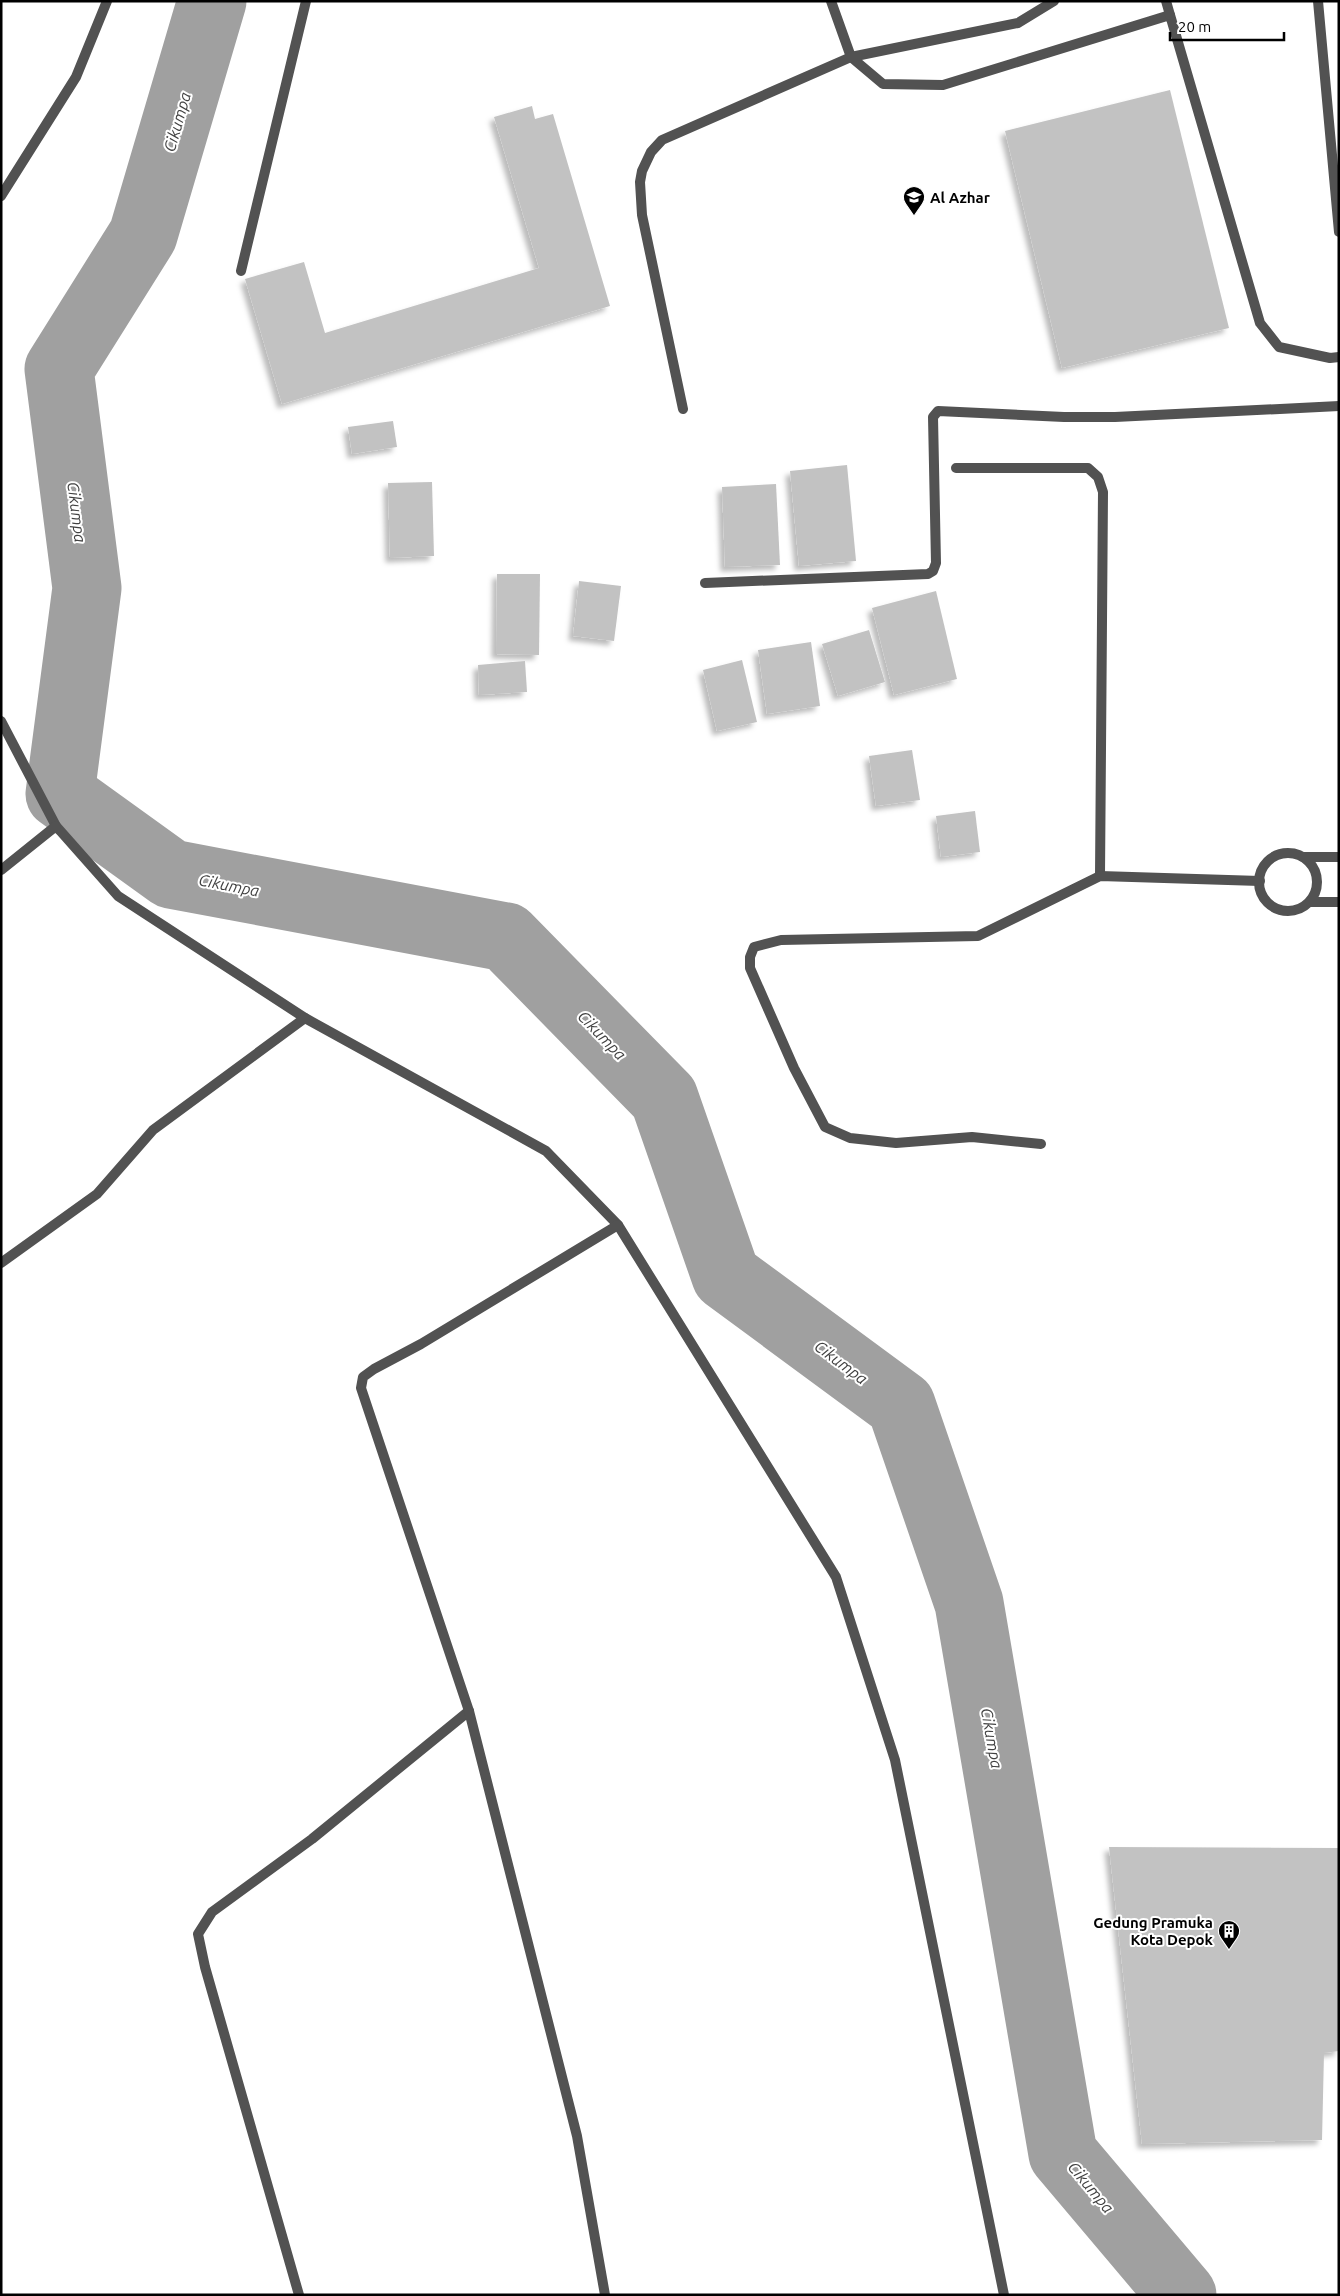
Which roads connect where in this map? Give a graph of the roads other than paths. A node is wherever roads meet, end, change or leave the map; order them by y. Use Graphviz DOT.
graph roads {
  1 [pos="107,1"];
  2 [pos="306,1"];
  3 [pos="831,1"];
  4 [pos="1054,1"];
  5 [pos="1166,1"];
  6 [pos="1318,1"];
  7 [pos="1170,15"];
  8 [pos="851,57"];
  9 [pos="1,196"];
  10 [pos="1339,232"];
  11 [pos="241,271"];
  12 [pos="1339,357"];
  13 [pos="1339,406"];
  14 [pos="683,409"];
  15 [pos="956,468"];
  16 [pos="705,583"];
  17 [pos="1,721"];
  18 [pos="56,826"];
  19 [pos="1302,857"];
  20 [pos="1339,857"];
  21 [pos="1,870"];
  22 [pos="1100,876"];
  23 [pos="1260,881"];
  24 [pos="1310,902"];
  25 [pos="1339,902"];
  26 [pos="305,1018"];
  27 [pos="1041,1144"];
  28 [pos="618,1225"];
  29 [pos="1,1263"];
  30 [pos="469,1711"];
  31 [pos="299,2295"];
  32 [pos="605,2295"];
  33 [pos="1004,2295"];
  1 -- 9 [label="street"];
  2 -- 11 [label="street"];
  3 -- 8 [label="street"];
  4 -- 8 [label="street"];
  5 -- 7 [label="street"];
  6 -- 10 [label="street"];
  7 -- 8 [label="street"];
  7 -- 12 [label="street"];
  8 -- 14 [label="street"];
  13 -- 16 [label="street"];
  15 -- 22 [label="street"];
  17 -- 18 [label="street"];
  18 -- 21 [label="street"];
  18 -- 26 [label="street"];
  19 -- 20 [label="street"];
  19 -- 23 [label="street"];
  19 -- 24 [label="street"];
  22 -- 23 [label="street"];
  22 -- 27 [label="street"];
  23 -- 24 [label="street"];
  24 -- 25 [label="street"];
  26 -- 28 [label="street"];
  26 -- 29 [label="street"];
  28 -- 30 [label="street"];
  28 -- 33 [label="street"];
  30 -- 31 [label="street"];
  30 -- 32 [label="street"];
}
